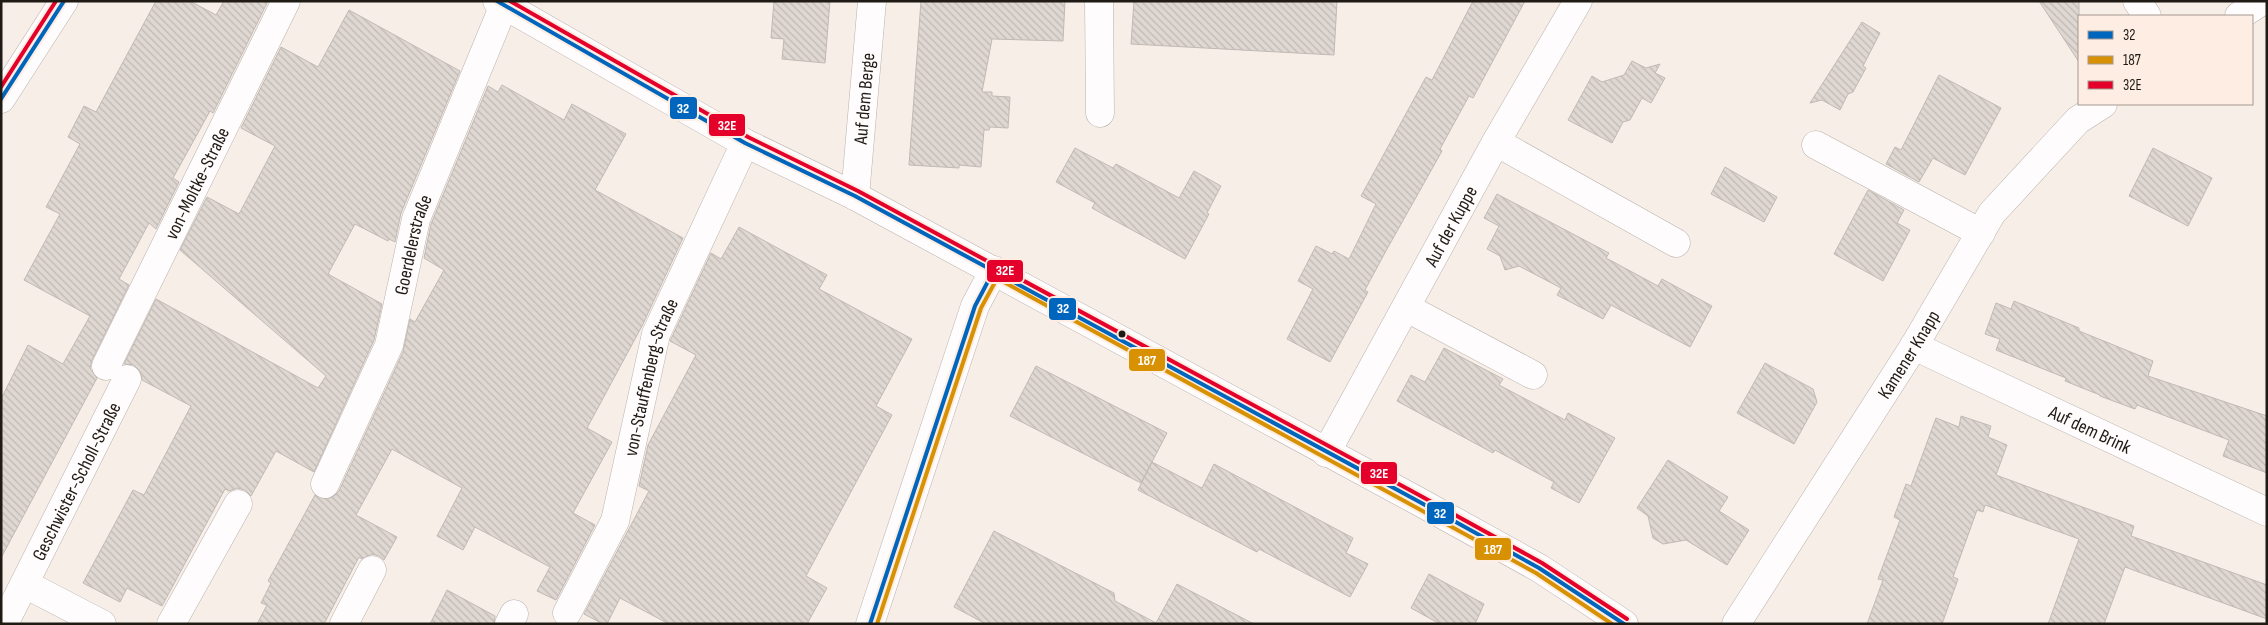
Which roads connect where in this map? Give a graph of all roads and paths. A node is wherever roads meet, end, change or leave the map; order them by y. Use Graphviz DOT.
graph roads {
  1 [pos="64,1"];
  2 [pos="286,1"];
  3 [pos="872,1"];
  4 [pos="1099,1"];
  5 [pos="1578,1"];
  6 [pos="2137,1"];
  7 [pos="2262,1"];
  8 [pos="500,3"];
  9 [pos="2146,15"];
  10 [pos="2241,15"];
  11 [pos="1,99"];
  12 [pos="2101,105"];
  13 [pos="1100,113"];
  14 [pos="1496,142"];
  15 [pos="745,143"];
  16 [pos="1816,145"];
  17 [pos="855,196"];
  18 [pos="1981,233"];
  19 [pos="1676,243"];
  20 [pos="994,270"];
  21 [pos="1407,308"];
  22 [pos="1914,346"];
  23 [pos="116,372"];
  24 [pos="1533,375"];
  25 [pos="1326,453"];
  26 [pos="325,484"];
  27 [pos="238,504"];
  28 [pos="2267,512"];
  29 [pos="372,570"];
  30 [pos="25,584"];
  31 [pos="567,613"];
  32 [pos="4,624"];
  33 [pos="102,624"];
  34 [pos="171,624"];
  35 [pos="344,624"];
  36 [pos="870,624"];
  37 [pos="1624,624"];
  38 [pos="1736,624"];
  1 -- 11 [label="street"];
  2 -- 23 [label="street, von-Moltke-Straße"];
  3 -- 17 [label="street, Auf dem Berge"];
  4 -- 13 [label="street"];
  5 -- 14 [label="street, Auf der Kuppe"];
  6 -- 9 [label="street"];
  7 -- 10 [label="street"];
  8 -- 15 [label="street"];
  8 -- 26 [label="street, Goerdelerstraße"];
  12 -- 18 [label="street, Kamener Knapp"];
  14 -- 19 [label="street"];
  14 -- 21 [label="street, Auf der Kuppe"];
  15 -- 17 [label="street"];
  15 -- 31 [label="street, von-Stauffenberg-Straße"];
  16 -- 18 [label="street"];
  17 -- 20 [label="street"];
  18 -- 22 [label="street, Kamener Knapp"];
  20 -- 25 [label="street"];
  20 -- 36 [label="street"];
  21 -- 24 [label="street"];
  21 -- 25 [label="street, Auf der Kuppe"];
  22 -- 28 [label="street, Auf dem Brink"];
  22 -- 38 [label="street, Kamener Knapp"];
  23 -- 30 [label="street, Geschwister-Scholl-Straße"];
  25 -- 37 [label="street"];
  27 -- 34 [label="street"];
  29 -- 35 [label="street"];
  30 -- 32 [label="street, Geschwister-Scholl-Straße"];
  30 -- 33 [label="street"];
}
